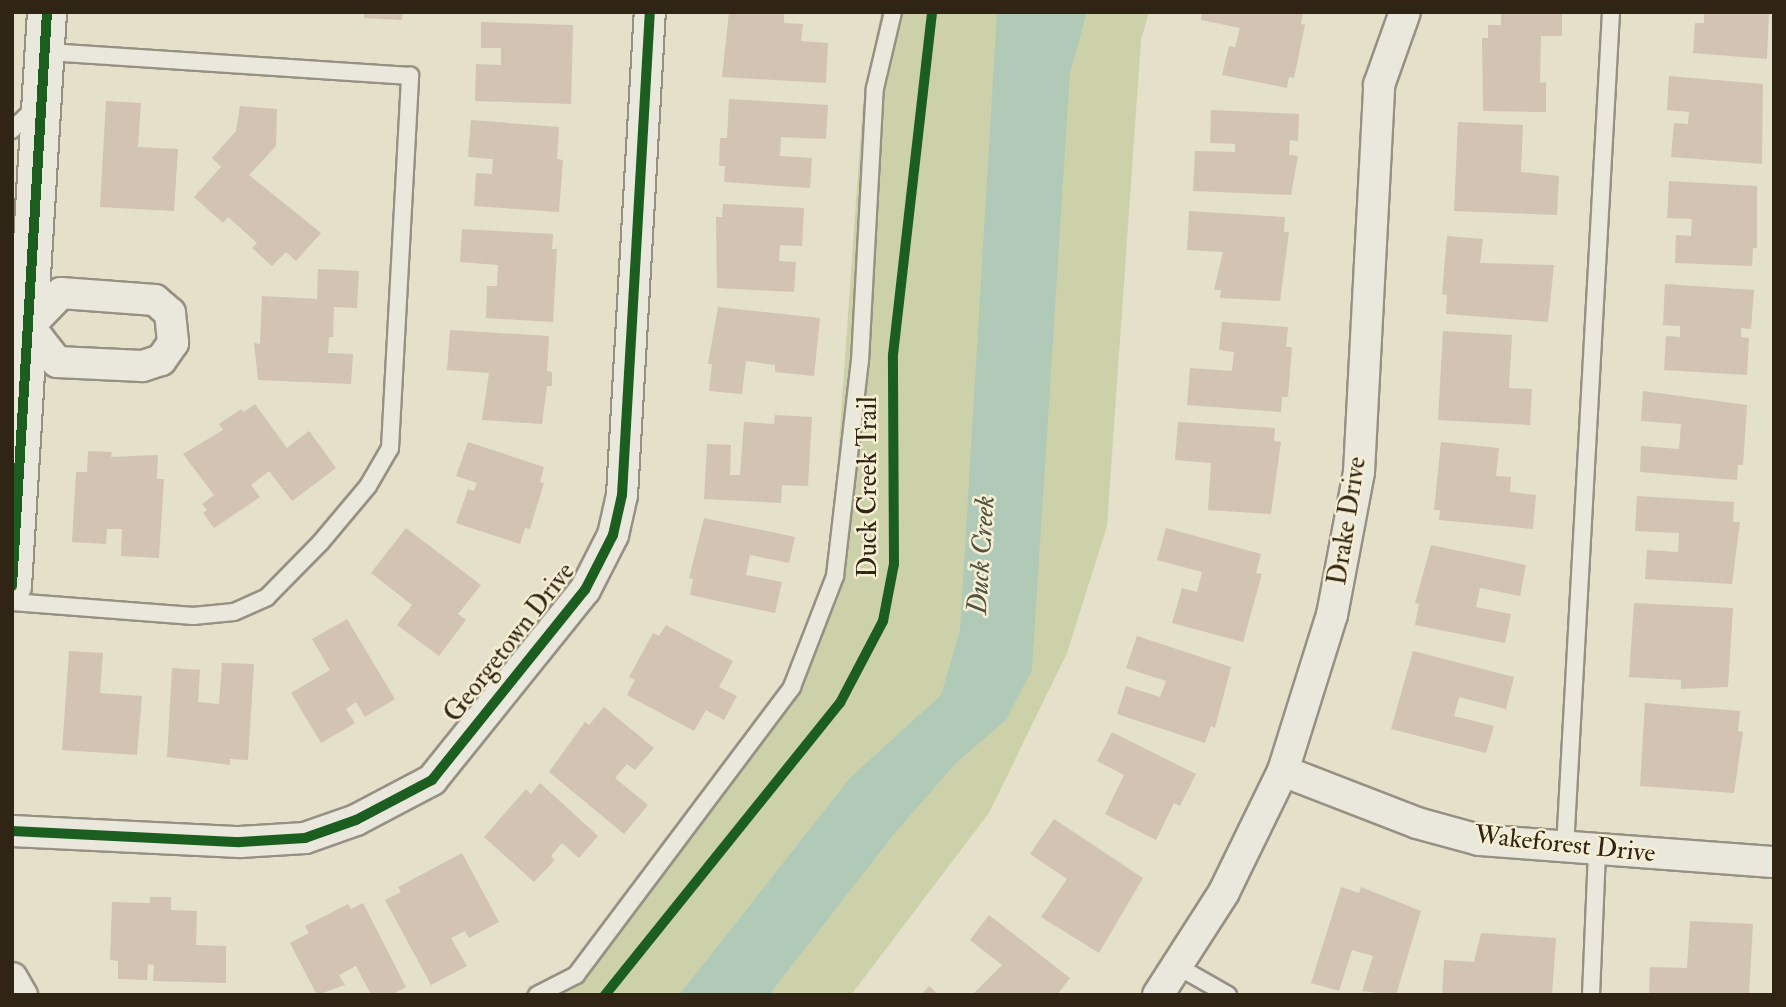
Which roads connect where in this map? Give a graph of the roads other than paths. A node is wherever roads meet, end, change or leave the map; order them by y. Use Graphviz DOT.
graph roads {
  1 [pos="47,12"];
  2 [pos="650,12"];
  3 [pos="893,12"];
  4 [pos="1405,12"];
  5 [pos="1611,12"];
  6 [pos="45,52"];
  7 [pos="42,97"];
  8 [pos="12,130"];
  9 [pos="21,326"];
  10 [pos="12,586"];
  11 [pos="12,602"];
  12 [pos="1283,771"];
  13 [pos="12,831"];
  14 [pos="1565,848"];
  15 [pos="1597,850"];
  16 [pos="1774,862"];
  17 [pos="1177,966"];
  18 [pos="12,978"];
  19 [pos="22,995"];
  20 [pos="537,995"];
  21 [pos="1158,995"];
  22 [pos="1228,995"];
  23 [pos="1591,995"];
  1 -- 6 [label="street"];
  2 -- 13 [label="street, Georgetown Drive"];
  3 -- 20 [label="lane"];
  4 -- 12 [label="street, Drake Drive"];
  5 -- 14 [label="lane"];
  6 -- 7 [label="street"];
  6 -- 11 [label="lane"];
  7 -- 8 [label="lane"];
  7 -- 9 [label="street"];
  9 -- 10 [label="street"];
  12 -- 14 [label="street, Wakeforest Drive"];
  12 -- 17 [label="street, Drake Drive"];
  14 -- 15 [label="street, Wakeforest Drive"];
  15 -- 16 [label="street, Wakeforest Drive"];
  15 -- 23 [label="lane"];
  17 -- 21 [label="street, Drake Drive"];
  17 -- 22 [label="lane"];
  18 -- 19 [label="street"];
}
